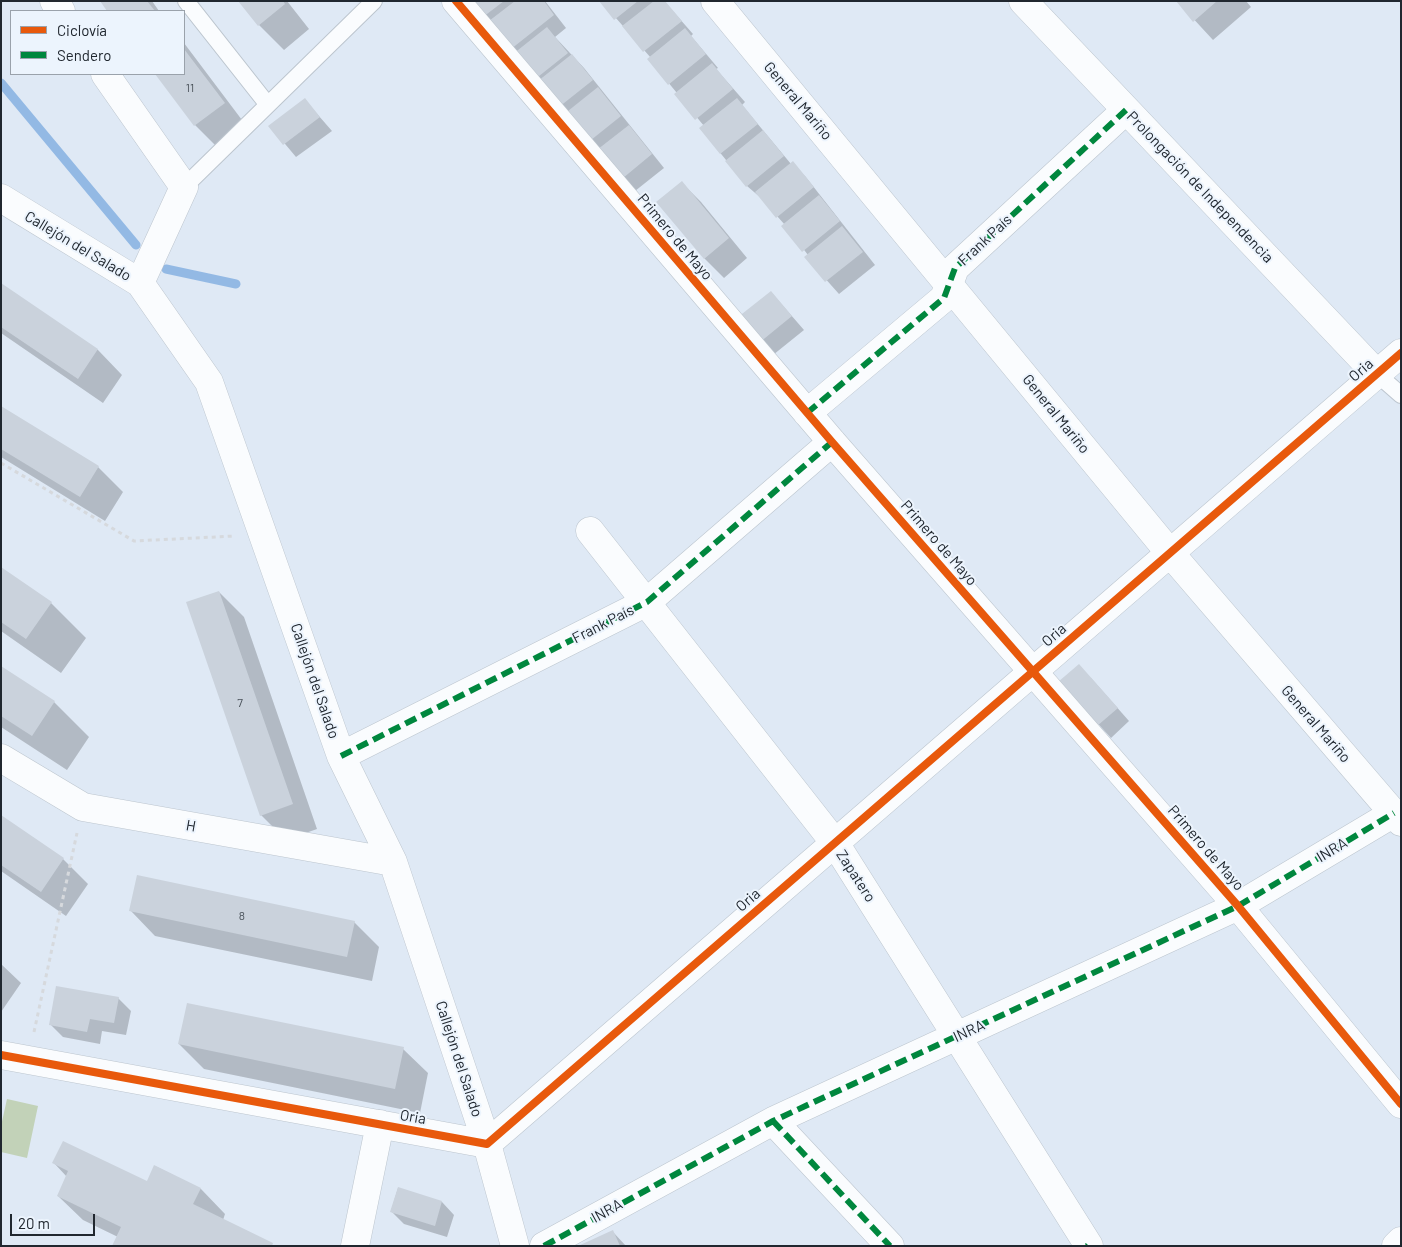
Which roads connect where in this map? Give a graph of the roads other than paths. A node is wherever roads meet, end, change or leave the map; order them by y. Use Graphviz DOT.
graph roads {
  1 [pos="186,1"];
  2 [pos="374,1"];
  3 [pos="456,1"];
  4 [pos="716,1"];
  5 [pos="1022,1"];
  6 [pos="106,75"];
  7 [pos="268,104"];
  8 [pos="1126,110"];
  9 [pos="184,187"];
  10 [pos="1,198"];
  11 [pos="140,283"];
  12 [pos="949,284"];
  13 [pos="1401,353"];
  14 [pos="1377,374"];
  15 [pos="1401,395"];
  16 [pos="807,413"];
  17 [pos="832,442"];
  18 [pos="590,531"];
  19 [pos="1170,553"];
  20 [pos="647,602"];
  21 [pos="1033,671"];
  22 [pos="341,756"];
  23 [pos="1,758"];
  24 [pos="1397,818"];
  25 [pos="835,843"];
  26 [pos="393,862"];
  27 [pos="1238,906"];
  28 [pos="958,1036"];
  29 [pos="1,1055"];
  30 [pos="1401,1104"];
  31 [pos="773,1121"];
  32 [pos="380,1124"];
  33 [pos="487,1144"];
  34 [pos="1401,1241"];
  35 [pos="355,1246"];
  36 [pos="516,1246"];
  37 [pos="544,1246"];
  38 [pos="890,1246"];
  39 [pos="1088,1246"];
  40 [pos="1396,1246"];
  1 -- 7 [label="lane"];
  2 -- 7 [label="lane"];
  3 -- 16 [label="street, Primero de Mayo"];
  4 -- 12 [label="street, General Mariño"];
  5 -- 8 [label="street, Prolongación de Independencia"];
  6 -- 9 [label="street"];
  7 -- 9 [label="lane"];
  8 -- 12 [label="street, Frank País"];
  8 -- 14 [label="street, Prolongación de Independencia"];
  9 -- 11 [label="street"];
  10 -- 11 [label="street, Callejón del Salado"];
  11 -- 22 [label="street, Callejón del Salado"];
  12 -- 16 [label="street, Frank País"];
  12 -- 19 [label="street, General Mariño"];
  13 -- 14 [label="street, Oria"];
  14 -- 15 [label="lane"];
  14 -- 19 [label="street, Oria"];
  16 -- 17 [label="street, Primero de Mayo"];
  17 -- 20 [label="street, Frank País"];
  17 -- 21 [label="street, Primero de Mayo"];
  18 -- 20 [label="street, Zapatero"];
  19 -- 21 [label="street, Oria"];
  19 -- 24 [label="street, General Mariño"];
  20 -- 22 [label="street, Frank País"];
  20 -- 25 [label="street, Zapatero"];
  21 -- 25 [label="street, Oria"];
  21 -- 27 [label="street, Primero de Mayo"];
  22 -- 26 [label="street, Callejón del Salado"];
  23 -- 26 [label="street, H"];
  24 -- 27 [label="street, INRA"];
  25 -- 28 [label="street, Zapatero"];
  25 -- 33 [label="street, Oria"];
  26 -- 33 [label="street, Callejón del Salado"];
  27 -- 28 [label="street, INRA"];
  27 -- 30 [label="street, Primero de Mayo"];
  28 -- 31 [label="street, INRA"];
  28 -- 39 [label="street, Zapatero"];
  29 -- 32 [label="street, Oria"];
  31 -- 37 [label="street, INRA"];
  31 -- 38 [label="street"];
  32 -- 33 [label="street, Oria"];
  32 -- 35 [label="street"];
  33 -- 36 [label="street, Callejón del Salado"];
  34 -- 40 [label="street"];
}
